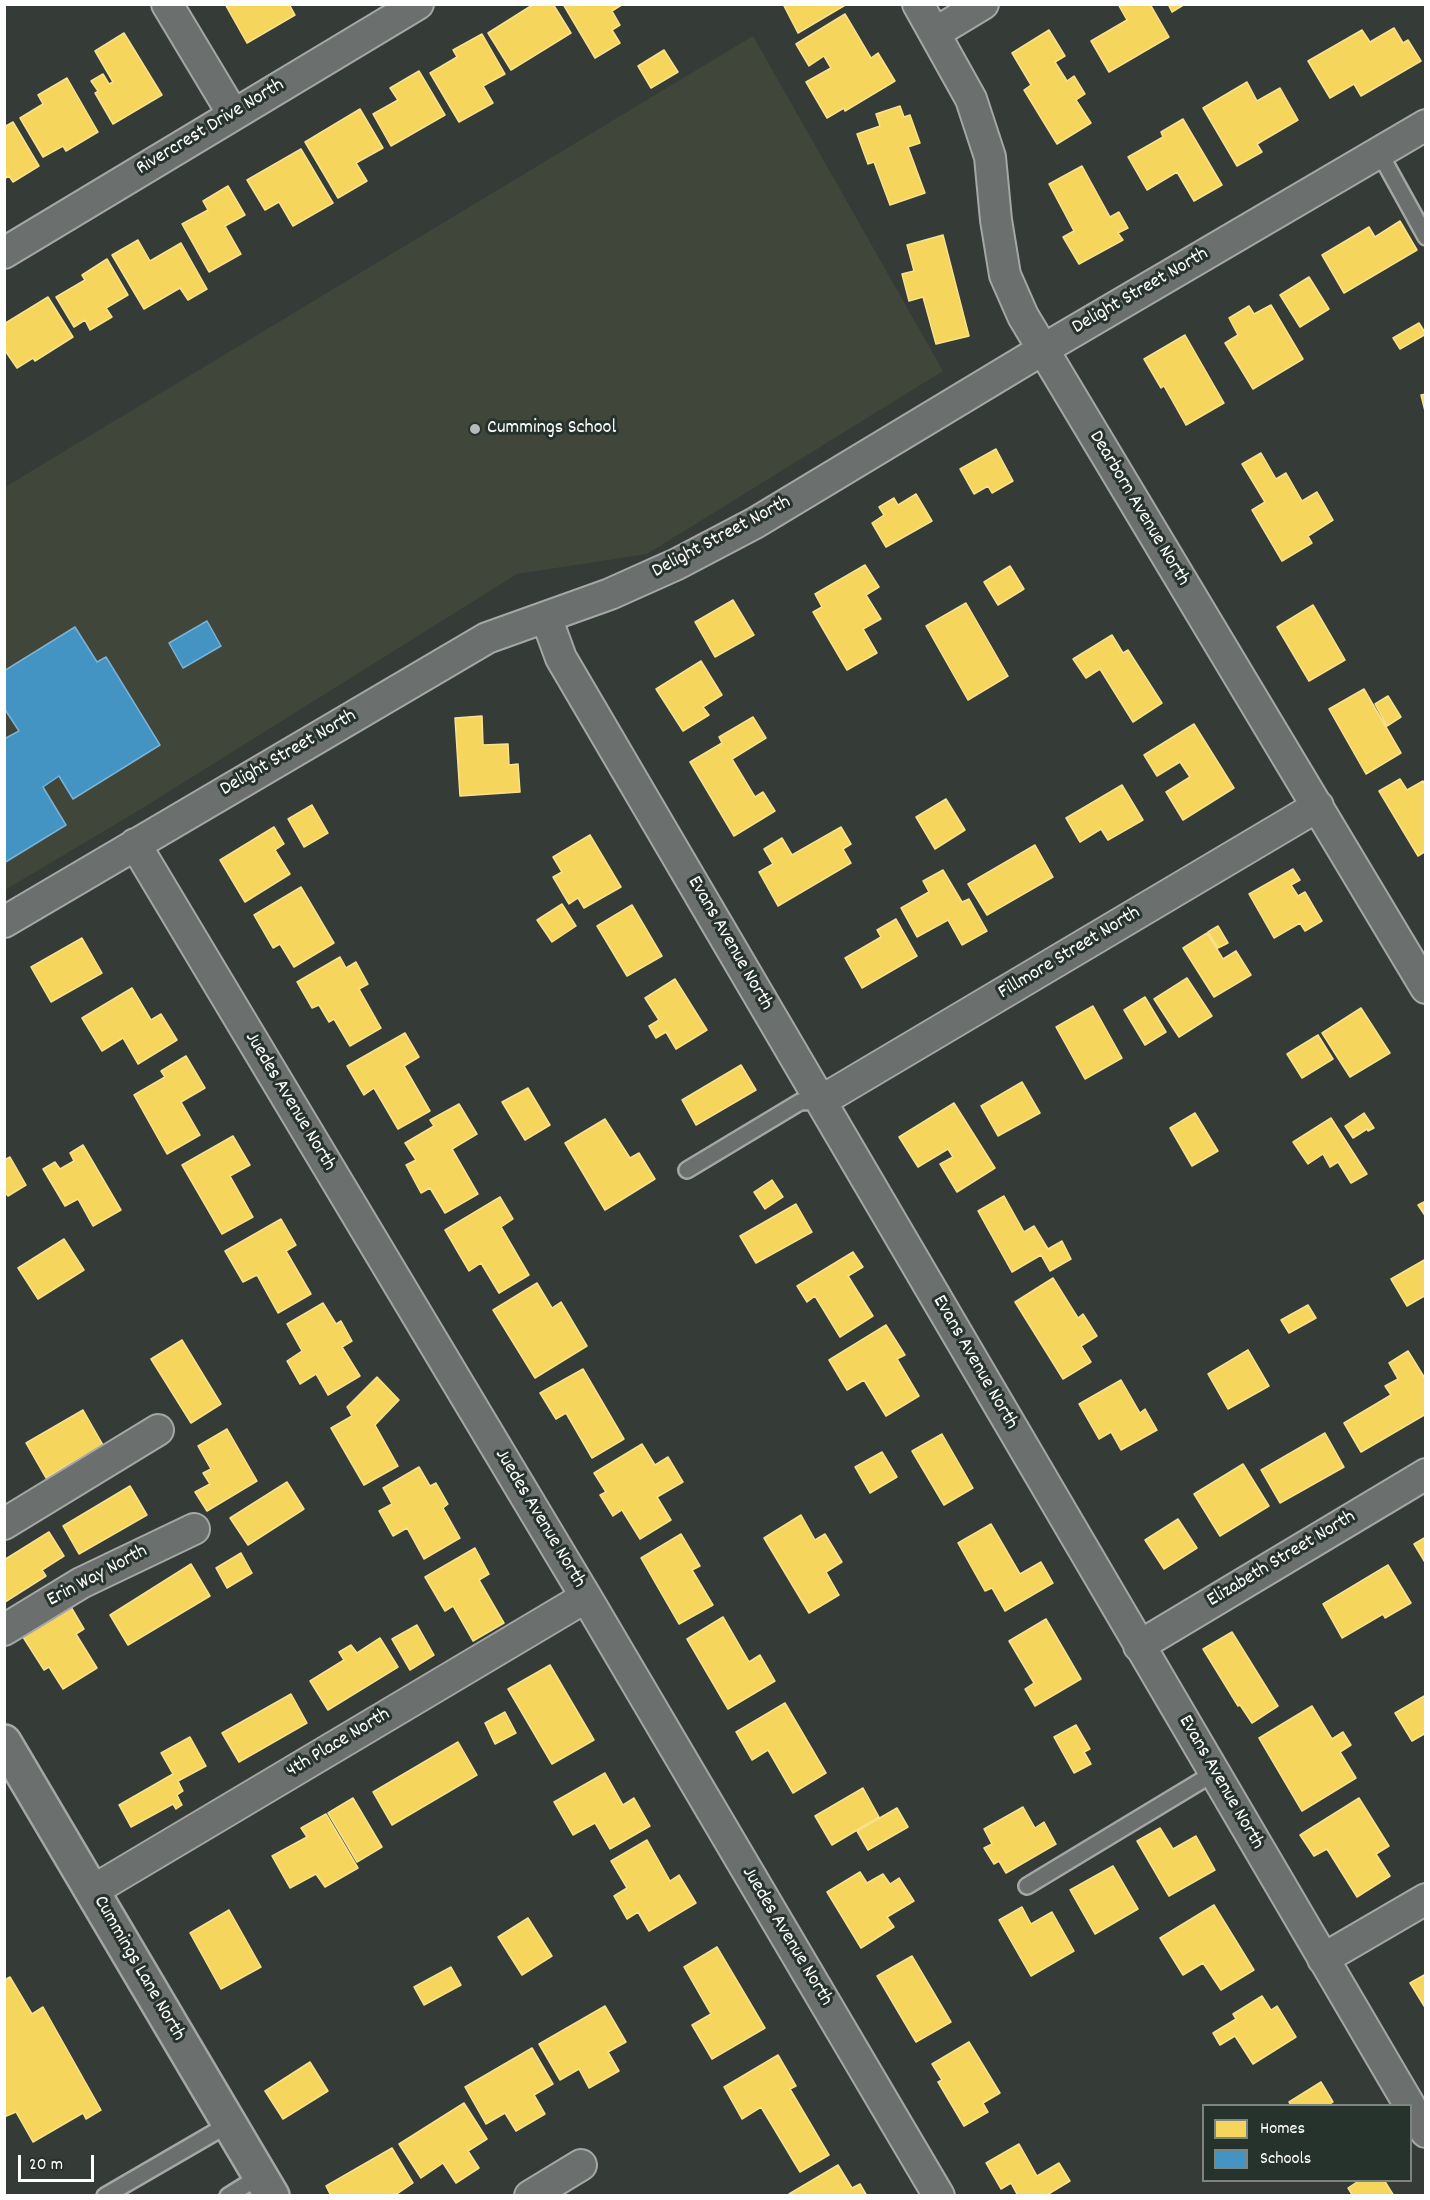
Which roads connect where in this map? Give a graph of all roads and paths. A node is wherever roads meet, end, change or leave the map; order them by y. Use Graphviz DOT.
graph roads {
  1 [pos="167,4"];
  2 [pos="418,4"];
  3 [pos="918,4"];
  4 [pos="983,4"];
  5 [pos="935,33"];
  6 [pos="233,114"];
  7 [pos="1425,125"];
  8 [pos="1378,152"];
  9 [pos="1425,237"];
  10 [pos="4,253"];
  11 [pos="1042,350"];
  12 [pos="546,617"];
  13 [pos="1318,806"];
  14 [pos="135,844"];
  15 [pos="4,922"];
  16 [pos="1425,988"];
  17 [pos="821,1101"];
  18 [pos="687,1170"];
  19 [pos="158,1430"];
  20 [pos="1425,1474"];
  21 [pos="4,1524"];
  22 [pos="194,1529"];
  23 [pos="586,1597"];
  24 [pos="4,1630"];
  25 [pos="1139,1646"];
  26 [pos="4,1742"];
  27 [pos="1214,1773"];
  28 [pos="1027,1886"];
  29 [pos="92,1891"];
  30 [pos="1425,1899"];
  31 [pos="1323,1959"];
  32 [pos="1409,2104"];
  33 [pos="1412,2109"];
  34 [pos="229,2124"];
  35 [pos="1425,2132"];
  36 [pos="581,2165"];
  37 [pos="266,2186"];
  38 [pos="105,2196"];
  39 [pos="228,2196"];
  40 [pos="530,2196"];
  41 [pos="939,2196"];
  1 -- 6 [label="street"];
  2 -- 6 [label="street, Rivercrest Drive North"];
  3 -- 5 [label="street, Dearborn Avenue North"];
  4 -- 5 [label="street"];
  5 -- 11 [label="street, Dearborn Avenue North"];
  6 -- 10 [label="street, Rivercrest Drive North"];
  7 -- 8 [label="street, Delight Street North"];
  8 -- 9 [label="lane"];
  8 -- 11 [label="street, Delight Street North"];
  11 -- 12 [label="street, Delight Street North"];
  11 -- 13 [label="street, Dearborn Avenue North"];
  12 -- 14 [label="street, Delight Street North"];
  12 -- 17 [label="street, Evans Avenue North"];
  13 -- 16 [label="street, Dearborn Avenue North"];
  13 -- 17 [label="street, Fillmore Street North"];
  14 -- 15 [label="street, Delight Street North"];
  14 -- 23 [label="street, Juedes Avenue North"];
  17 -- 18 [label="lane"];
  17 -- 25 [label="street, Evans Avenue North"];
  19 -- 21 [label="street"];
  20 -- 25 [label="street, Elizabeth Street North"];
  22 -- 24 [label="street, Erin Way North"];
  23 -- 29 [label="street, 4th Place North"];
  23 -- 41 [label="street, Juedes Avenue North"];
  25 -- 27 [label="street, Evans Avenue North"];
  26 -- 29 [label="street, Cummings Lane North"];
  27 -- 28 [label="lane"];
  27 -- 31 [label="street, Evans Avenue North"];
  29 -- 34 [label="street, Cummings Lane North"];
  30 -- 31 [label="street"];
  31 -- 32 [label="street, Evans Avenue North"];
  33 -- 35 [label="street, Evans Avenue North"];
  34 -- 37 [label="street, Cummings Lane North"];
  34 -- 38 [label="lane"];
  36 -- 40 [label="street"];
  37 -- 39 [label="lane"];
}
